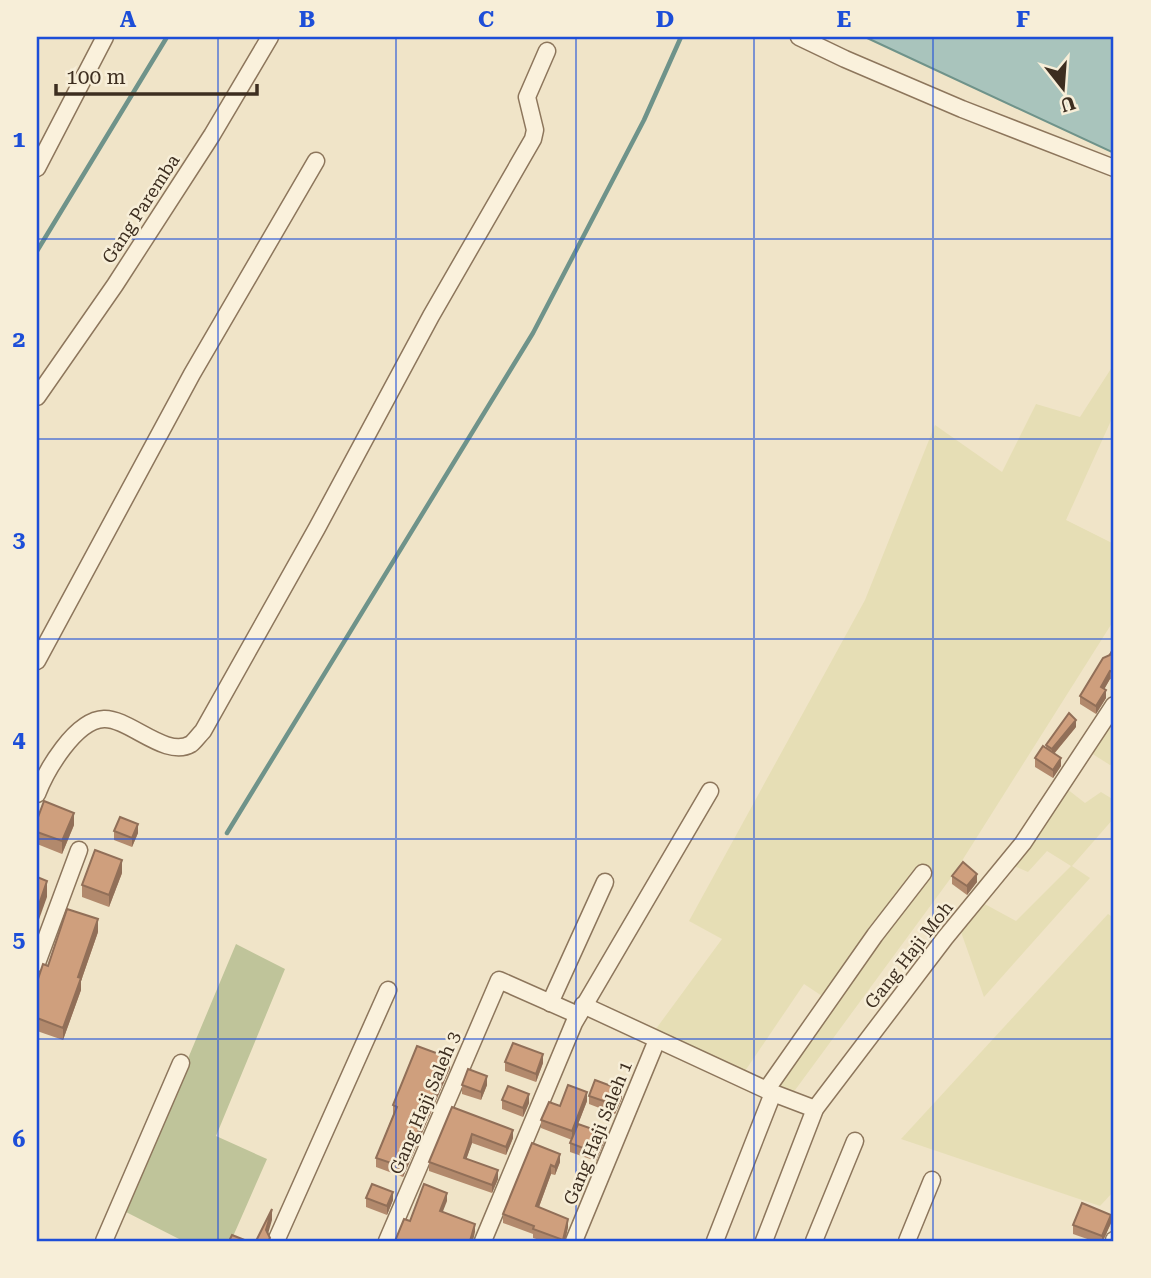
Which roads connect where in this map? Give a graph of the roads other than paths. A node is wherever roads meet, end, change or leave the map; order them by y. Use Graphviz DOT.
graph roads {
  1 [pos="105,37"];
  2 [pos="270,37"];
  3 [pos="799,37"];
  4 [pos="547,51"];
  5 [pos="316,160"];
  6 [pos="37,168"];
  7 [pos="1114,168"];
  8 [pos="37,397"];
  9 [pos="37,662"];
  10 [pos="1114,705"];
  11 [pos="42,769"];
  12 [pos="710,791"];
  13 [pos="37,794"];
  14 [pos="79,850"];
  15 [pos="923,873"];
  16 [pos="606,882"];
  17 [pos="37,963"];
  18 [pos="388,990"];
  19 [pos="550,1003"];
  20 [pos="581,1010"];
  21 [pos="657,1040"];
  22 [pos="181,1063"];
  23 [pos="770,1091"];
  24 [pos="815,1109"];
  25 [pos="855,1140"];
  26 [pos="932,1180"];
  27 [pos="104,1241"];
  28 [pos="276,1241"];
  29 [pos="387,1241"];
  30 [pos="483,1241"];
  31 [pos="574,1241"];
  32 [pos="715,1241"];
  33 [pos="764,1241"];
  34 [pos="814,1241"];
  35 [pos="907,1241"];
  1 -- 6 [label="street"];
  2 -- 8 [label="street, Gang Paremba"];
  3 -- 7 [label="street"];
  4 -- 11 [label="street"];
  5 -- 9 [label="street"];
  10 -- 24 [label="street, Gang Haji Moh"];
  11 -- 13 [label="street"];
  12 -- 20 [label="street"];
  14 -- 17 [label="street"];
  15 -- 23 [label="street"];
  16 -- 19 [label="street"];
  18 -- 28 [label="street"];
  19 -- 20 [label="street"];
  19 -- 29 [label="street, Gang Haji Saleh 3"];
  20 -- 21 [label="street"];
  20 -- 30 [label="street"];
  21 -- 23 [label="street"];
  21 -- 31 [label="street, Gang Haji Saleh 1"];
  22 -- 27 [label="street"];
  23 -- 24 [label="street"];
  23 -- 32 [label="street"];
  24 -- 33 [label="street, Gang Haji Moh"];
  25 -- 34 [label="street"];
  26 -- 35 [label="street"];
}
